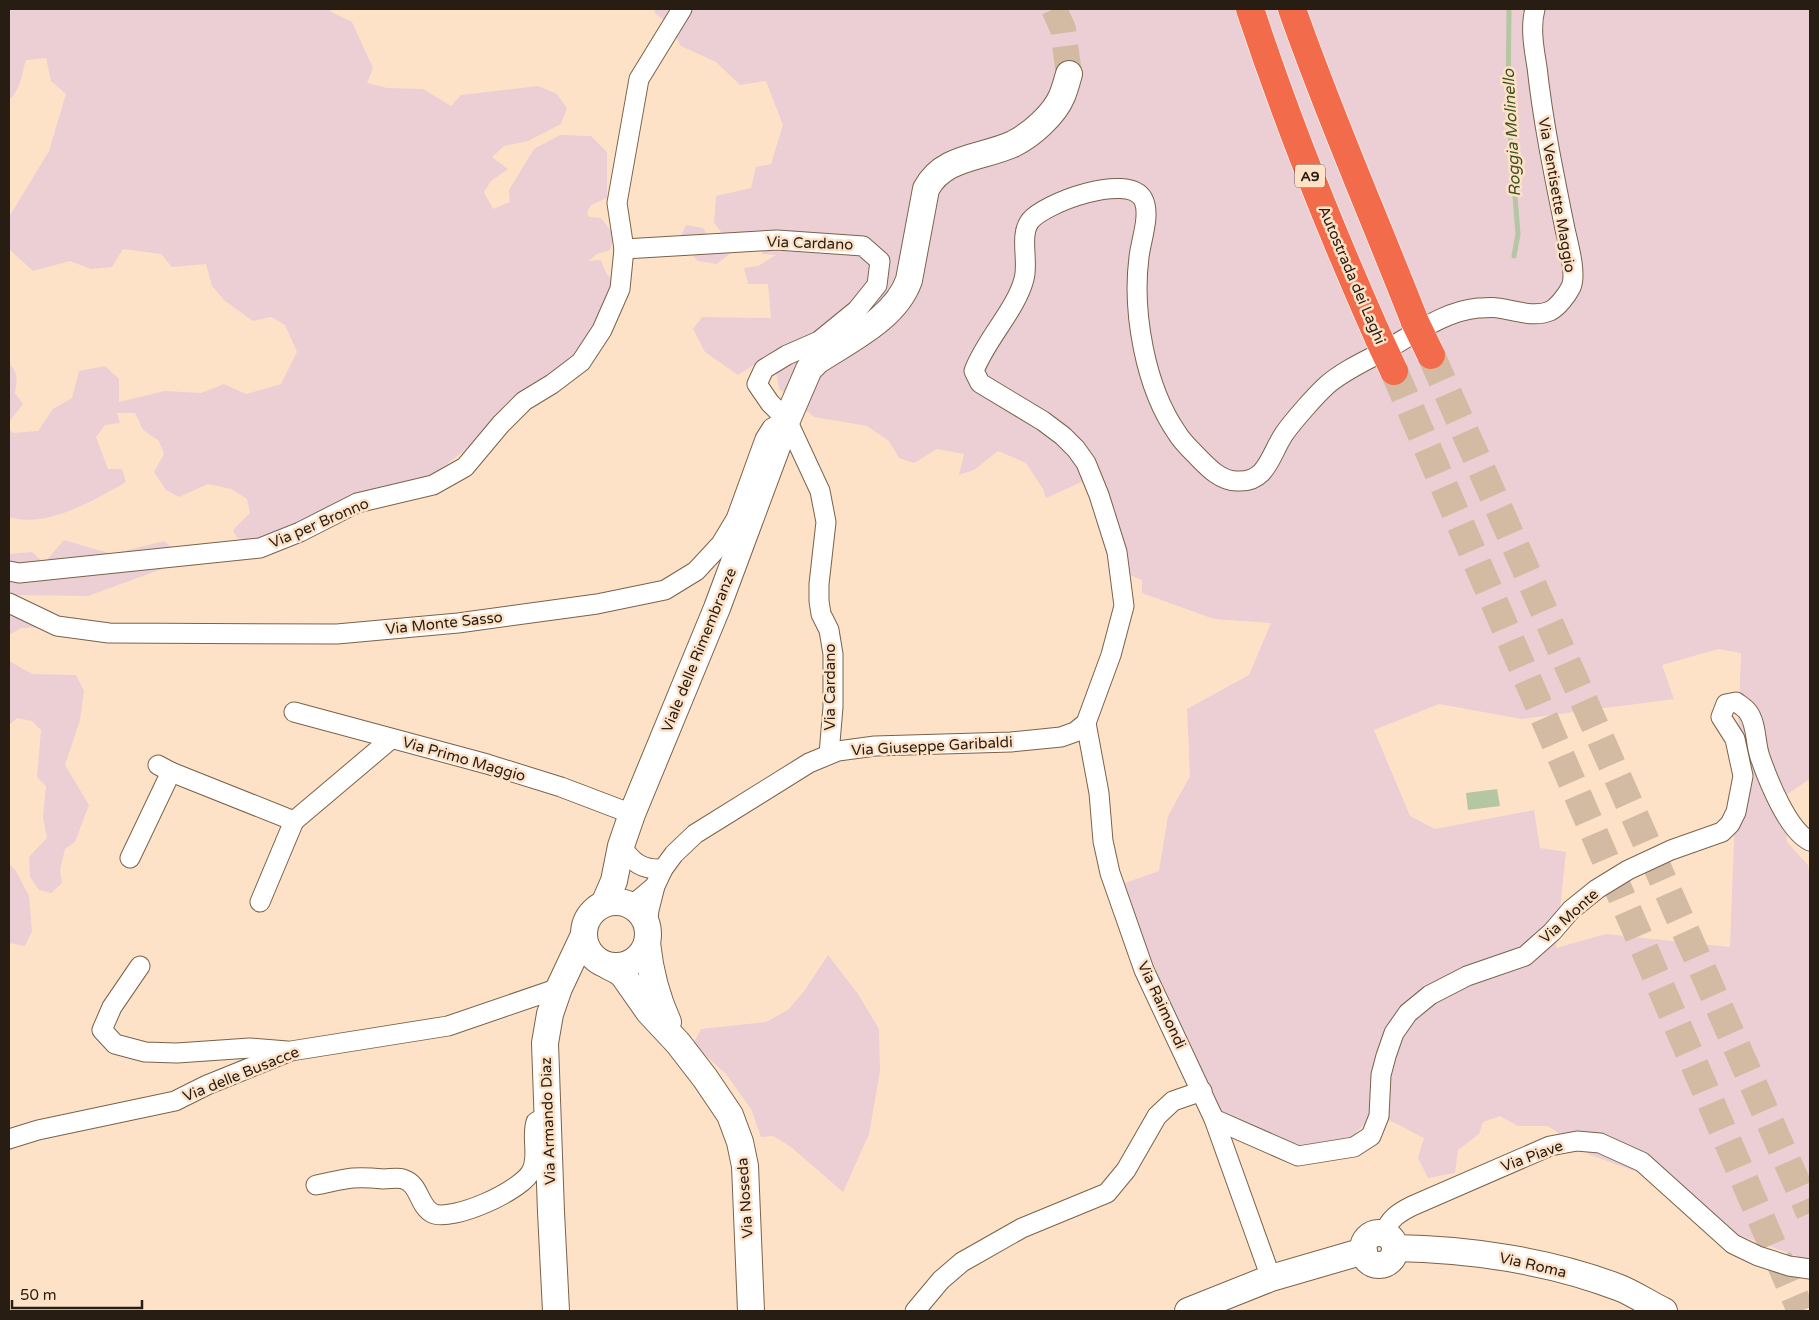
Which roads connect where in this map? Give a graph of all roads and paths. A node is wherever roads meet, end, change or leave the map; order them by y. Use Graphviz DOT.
graph roads {
  1 [pos="682,9"];
  2 [pos="1250,9"];
  3 [pos="1292,9"];
  4 [pos="1536,9"];
  5 [pos="1069,74"];
  6 [pos="624,249"];
  7 [pos="1431,355"];
  8 [pos="1394,370"];
  9 [pos="787,420"];
  10 [pos="9,571"];
  11 [pos="9,603"];
  12 [pos="294,712"];
  13 [pos="1086,723"];
  14 [pos="391,739"];
  15 [pos="829,754"];
  16 [pos="632,814"];
  17 [pos="294,821"];
  18 [pos="1810,841"];
  19 [pos="621,846"];
  20 [pos="130,858"];
  21 [pos="663,869"];
  22 [pos="655,886"];
  23 [pos="618,898"];
  24 [pos="260,902"];
  25 [pos="647,934"];
  26 [pos="583,937"];
  27 [pos="140,966"];
  28 [pos="608,966"];
  29 [pos="559,988"];
  30 [pos="678,1043"];
  31 [pos="291,1051"];
  32 [pos="1202,1091"];
  33 [pos="548,1115"];
  34 [pos="1214,1119"];
  35 [pos="9,1139"];
  36 [pos="316,1185"];
  37 [pos="1390,1241"];
  38 [pos="1810,1269"];
  39 [pos="1271,1278"];
  40 [pos="556,1311"];
  41 [pos="751,1311"];
  42 [pos="914,1311"];
  43 [pos="1188,1311"];
  44 [pos="1664,1311"];
  1 -- 6 [label="street"];
  2 -- 8 [label="highway, Autostrada dei Laghi / A9, bridge"];
  3 -- 7 [label="highway, bridge"];
  4 -- 13 [label="street, Via Ventisette Maggio"];
  5 -- 9 [label="main road, Viale delle Rimembranze"];
  6 -- 9 [label="street, Via Cardano"];
  6 -- 10 [label="street, Via per Bronno"];
  9 -- 11 [label="street, Via Monte Sasso"];
  9 -- 15 [label="street, Via Cardano"];
  9 -- 16 [label="main road, Viale delle Rimembranze"];
  12 -- 14 [label="street, Via Primo Maggio"];
  13 -- 15 [label="street, Via Giuseppe Garibaldi"];
  13 -- 32 [label="street, Via Raimondi"];
  14 -- 16 [label="street, Via Primo Maggio"];
  14 -- 17 [label="street"];
  15 -- 21 [label="street, Via Giuseppe Garibaldi"];
  16 -- 19 [label="main road, Viale delle Rimembranze"];
  17 -- 20 [label="street"];
  17 -- 24 [label="street"];
  18 -- 34 [label="street, Via Monte"];
  19 -- 21 [label="street"];
  19 -- 23 [label="main road, Viale delle Rimembranze"];
  21 -- 22 [label="street, Via Giuseppe Garibaldi"];
  22 -- 23 [label="street, Via Giuseppe Garibaldi"];
  22 -- 25 [label="street, Via Giuseppe Garibaldi"];
  23 -- 25 [label="main road"];
  23 -- 26 [label="main road"];
  25 -- 28 [label="main road"];
  25 -- 30 [label="main road, Via Noseda"];
  26 -- 28 [label="main road"];
  26 -- 29 [label="main road, Via Armando Diaz"];
  27 -- 31 [label="street"];
  28 -- 30 [label="main road, Via Noseda"];
  29 -- 31 [label="street, Via delle Busacce"];
  29 -- 33 [label="main road, Via Armando Diaz"];
  30 -- 41 [label="main road, Via Noseda"];
  31 -- 35 [label="street, Via delle Busacce"];
  32 -- 34 [label="street, Via Raimondi"];
  32 -- 42 [label="street"];
  33 -- 36 [label="street"];
  33 -- 40 [label="main road, Via Armando Diaz"];
  34 -- 39 [label="street, Via Raimondi"];
  37 -- 38 [label="street, Via Piave"];
  37 -- 39 [label="main road"];
  37 -- 44 [label="main road, Via Roma"];
  39 -- 43 [label="main road"];
}
